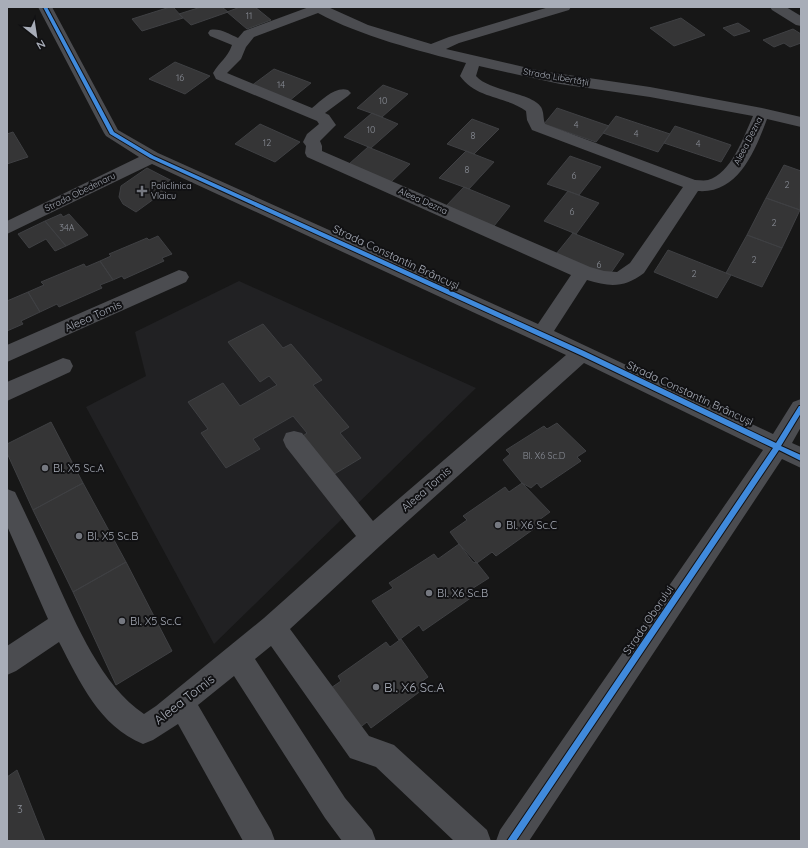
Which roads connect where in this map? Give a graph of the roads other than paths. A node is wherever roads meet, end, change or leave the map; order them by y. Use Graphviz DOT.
graph roads {
  1 [pos="46,7"];
  2 [pos="318,7"];
  3 [pos="564,7"];
  4 [pos="778,7"];
  5 [pos="801,22"];
  6 [pos="215,33"];
  7 [pos="241,44"];
  8 [pos="432,50"];
  9 [pos="474,60"];
  10 [pos="343,93"];
  11 [pos="762,113"];
  12 [pos="313,114"];
  13 [pos="801,122"];
  14 [pos="152,157"];
  15 [pos="693,185"];
  16 [pos="7,228"];
  17 [pos="583,272"];
  18 [pos="179,277"];
  19 [pos="541,334"];
  20 [pos="582,353"];
  21 [pos="7,354"];
  22 [pos="63,366"];
  23 [pos="7,392"];
  24 [pos="801,408"];
  25 [pos="294,440"];
  26 [pos="778,446"];
  27 [pos="801,458"];
  28 [pos="7,501"];
  29 [pos="372,537"];
  30 [pos="63,624"];
  31 [pos="272,627"];
  32 [pos="237,656"];
  33 [pos="7,662"];
  34 [pos="181,702"];
  35 [pos="260,841"];
  36 [pos="361,841"];
  37 [pos="476,841"];
  38 [pos="511,841"];
  1 -- 14 [label="street, Strada Constantin Brâncuși"];
  2 -- 7 [label="street, Aleea Dezna"];
  2 -- 8 [label="street, Strada Libertății"];
  3 -- 8 [label="street"];
  4 -- 5 [label="street"];
  6 -- 7 [label="street"];
  7 -- 12 [label="street, Aleea Dezna"];
  8 -- 9 [label="street, Strada Libertății"];
  9 -- 11 [label="street, Strada Libertății"];
  9 -- 15 [label="street, Aleea Dezna"];
  10 -- 12 [label="street"];
  11 -- 13 [label="street, Strada Libertății"];
  11 -- 15 [label="street, Aleea Dezna"];
  12 -- 17 [label="street, Aleea Dezna"];
  14 -- 16 [label="street, Strada Obedenaru"];
  14 -- 19 [label="street, Strada Constantin Brâncuși"];
  15 -- 17 [label="street, Aleea Dezna"];
  17 -- 19 [label="street"];
  18 -- 21 [label="street, Aleea Tomis"];
  19 -- 20 [label="street, Strada Constantin Brâncuși"];
  20 -- 26 [label="street, Strada Constantin Brâncuși"];
  20 -- 29 [label="street, Aleea Tomis"];
  22 -- 23 [label="street"];
  24 -- 26 [label="street, Strada Oborului"];
  25 -- 29 [label="street"];
  26 -- 27 [label="street, Strada Constantin Brâncuși"];
  26 -- 38 [label="street, Strada Oborului"];
  28 -- 30 [label="street, Aleea Tomis"];
  29 -- 31 [label="street, Aleea Tomis"];
  30 -- 33 [label="street"];
  30 -- 34 [label="street, Aleea Tomis"];
  31 -- 32 [label="street, Aleea Tomis"];
  31 -- 37 [label="street"];
  32 -- 34 [label="street, Aleea Tomis"];
  32 -- 36 [label="street"];
  34 -- 35 [label="street"];
}
